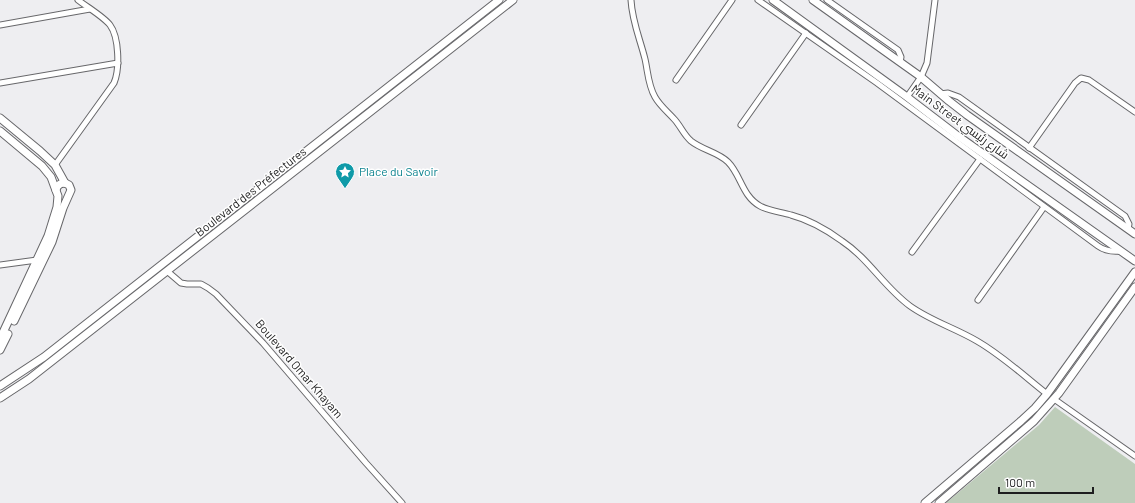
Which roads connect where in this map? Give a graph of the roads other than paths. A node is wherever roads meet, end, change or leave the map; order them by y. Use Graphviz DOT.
graph roads {
  1 [pos="78,0"];
  2 [pos="499,0"];
  3 [pos="513,0"];
  4 [pos="631,0"];
  5 [pos="732,0"];
  6 [pos="758,0"];
  7 [pos="773,0"];
  8 [pos="813,0"];
  9 [pos="827,0"];
  10 [pos="935,0"];
  11 [pos="90,9"];
  12 [pos="0,25"];
  13 [pos="806,33"];
  14 [pos="900,62"];
  15 [pos="118,63"];
  16 [pos="921,77"];
  17 [pos="676,80"];
  18 [pos="0,83"];
  19 [pos="940,94"];
  20 [pos="907,97"];
  21 [pos="1135,112"];
  22 [pos="0,118"];
  23 [pos="741,125"];
  24 [pos="0,131"];
  25 [pos="1029,148"];
  26 [pos="306,151"];
  27 [pos="312,158"];
  28 [pos="980,159"];
  29 [pos="54,165"];
  30 [pos="65,183"];
  31 [pos="57,193"];
  32 [pos="68,197"];
  33 [pos="1044,207"];
  34 [pos="1128,229"];
  35 [pos="1135,234"];
  36 [pos="1121,251"];
  37 [pos="912,252"];
  38 [pos="37,260"];
  39 [pos="1135,261"];
  40 [pos="166,262"];
  41 [pos="0,265"];
  42 [pos="169,270"];
  43 [pos="1135,272"];
  44 [pos="1135,286"];
  45 [pos="978,300"];
  46 [pos="0,339"];
  47 [pos="0,350"];
  48 [pos="4,382"];
  49 [pos="0,386"];
  50 [pos="1047,394"];
  51 [pos="0,398"];
  52 [pos="1054,399"];
  53 [pos="1135,456"];
  54 [pos="402,503"];
  55 [pos="925,503"];
  56 [pos="938,503"];
  1 -- 11 [label="street"];
  2 -- 26 [label="street, Boulevard des Préfectures"];
  3 -- 27 [label="street, Boulevard des Préfectures"];
  4 -- 50 [label="street"];
  5 -- 17 [label="street"];
  6 -- 13 [label="street"];
  7 -- 20 [label="street, Main Street شارع رئيسي"];
  8 -- 14 [label="street, Main Street شارع رئيسي"];
  9 -- 14 [label="street"];
  10 -- 16 [label="street"];
  11 -- 12 [label="street"];
  11 -- 15 [label="street"];
  13 -- 23 [label="street"];
  13 -- 28 [label="street"];
  14 -- 16 [label="street, Main Street شارع رئيسي"];
  15 -- 18 [label="street"];
  15 -- 29 [label="street"];
  16 -- 19 [label="street, Main Street شارع رئيسي"];
  16 -- 20 [label="street"];
  19 -- 25 [label="street"];
  19 -- 34 [label="street, Main Street شارع رئيسي"];
  20 -- 36 [label="street, Main Street شارع رئيسي"];
  21 -- 25 [label="street"];
  22 -- 29 [label="street"];
  24 -- 31 [label="street"];
  25 -- 34 [label="street"];
  26 -- 27 [label="street"];
  26 -- 40 [label="street, Boulevard des Préfectures"];
  27 -- 42 [label="street, Boulevard des Préfectures"];
  28 -- 33 [label="street"];
  28 -- 37 [label="street"];
  29 -- 30 [label="street"];
  30 -- 31 [label="street"];
  30 -- 32 [label="street"];
  31 -- 32 [label="street"];
  31 -- 38 [label="street"];
  32 -- 47 [label="street"];
  33 -- 36 [label="street"];
  33 -- 45 [label="street"];
  34 -- 35 [label="street, Main Street شارع رئيسي"];
  36 -- 39 [label="street, Main Street شارع رئيسي"];
  38 -- 41 [label="street"];
  38 -- 46 [label="street"];
  40 -- 42 [label="street"];
  40 -- 48 [label="street, Boulevard des Préfectures"];
  42 -- 51 [label="street, Boulevard des Préfectures"];
  42 -- 54 [label="street, Boulevard Omar Khayam"];
  43 -- 50 [label="street"];
  44 -- 52 [label="street"];
  48 -- 49 [label="street, Boulevard des Préfectures"];
  50 -- 55 [label="street"];
  52 -- 53 [label="street"];
  52 -- 56 [label="street"];
}
